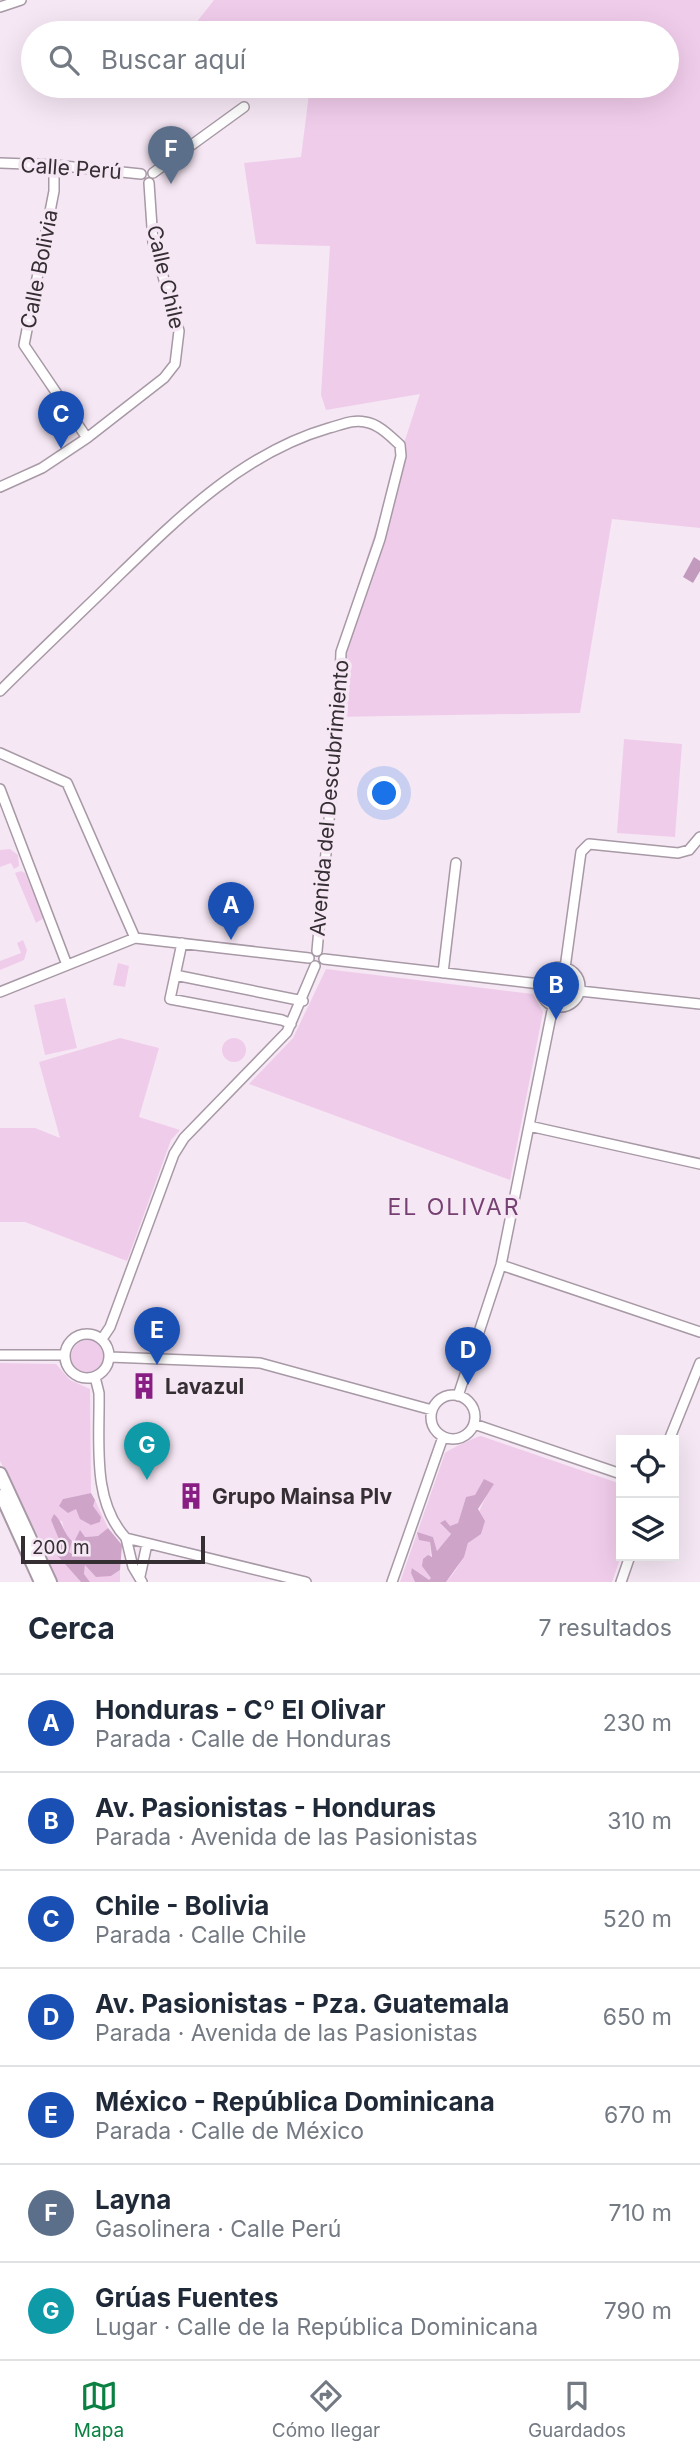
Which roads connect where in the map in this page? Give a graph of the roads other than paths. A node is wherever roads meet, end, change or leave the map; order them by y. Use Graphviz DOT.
graph roads {
  1 [pos="21,0"];
  2 [pos="0,7"];
  3 [pos="244,107"];
  4 [pos="0,163"];
  5 [pos="54,165"];
  6 [pos="153,173"];
  7 [pos="141,174"];
  8 [pos="149,183"];
  9 [pos="87,438"];
  10 [pos="0,487"];
  11 [pos="0,691"];
  12 [pos="0,754"];
  13 [pos="0,789"];
  14 [pos="700,837"];
  15 [pos="456,863"];
  16 [pos="135,938"];
  17 [pos="181,943"];
  18 [pos="314,958"];
  19 [pos="67,965"];
  20 [pos="565,968"];
  21 [pos="443,973"];
  22 [pos="175,975"];
  23 [pos="540,984"];
  24 [pos="580,990"];
  25 [pos="0,992"];
  26 [pos="303,1001"];
  27 [pos="700,1004"];
  28 [pos="553,1006"];
  29 [pos="291,1024"];
  30 [pos="529,1126"];
  31 [pos="700,1164"];
  32 [pos="501,1265"];
  33 [pos="700,1332"];
  34 [pos="102,1339"];
  35 [pos="0,1355"];
  36 [pos="65,1355"];
  37 [pos="110,1357"];
  38 [pos="700,1363"];
  39 [pos="95,1377"];
  40 [pos="457,1395"];
  41 [pos="432,1410"];
  42 [pos="474,1424"];
  43 [pos="671,1435"];
  44 [pos="443,1437"];
  45 [pos="616,1472"];
  46 [pos="0,1474"];
  47 [pos="0,1492"];
  48 [pos="126,1538"];
  49 [pos="147,1544"];
  50 [pos="628,1561"];
  51 [pos="141,1580"];
  52 [pos="41,1582"];
  53 [pos="50,1582"];
  54 [pos="306,1582"];
  55 [pos="392,1582"];
  56 [pos="621,1582"];
  1 -- 2 [label="street"];
  3 -- 6 [label="street"];
  4 -- 5 [label="street, Calle Perú"];
  5 -- 7 [label="street, Calle Perú"];
  5 -- 9 [label="street, Calle Bolivia"];
  6 -- 7 [label="street"];
  6 -- 8 [label="street"];
  7 -- 8 [label="street"];
  8 -- 9 [label="street, Calle Chile"];
  9 -- 10 [label="street, Calle Chile"];
  11 -- 18 [label="street, Avenida del Descubrimiento"];
  12 -- 16 [label="street"];
  13 -- 19 [label="street"];
  14 -- 20 [label="street"];
  15 -- 21 [label="street"];
  16 -- 17 [label="street"];
  16 -- 19 [label="street"];
  17 -- 18 [label="street"];
  17 -- 22 [label="street"];
  18 -- 21 [label="street"];
  18 -- 26 [label="street, Avenida del Descubrimiento"];
  19 -- 25 [label="street"];
  20 -- 23 [label="street"];
  20 -- 24 [label="street"];
  21 -- 23 [label="street"];
  22 -- 26 [label="street"];
  22 -- 29 [label="street"];
  23 -- 28 [label="street"];
  24 -- 27 [label="street"];
  24 -- 28 [label="street"];
  26 -- 29 [label="street, Avenida del Descubrimiento"];
  28 -- 30 [label="street"];
  29 -- 34 [label="street, Avenida del Descubrimiento"];
  30 -- 31 [label="street"];
  30 -- 32 [label="street"];
  32 -- 33 [label="street"];
  32 -- 40 [label="street"];
  34 -- 36 [label="street"];
  34 -- 37 [label="street"];
  35 -- 36 [label="street"];
  36 -- 39 [label="street"];
  37 -- 39 [label="street"];
  37 -- 41 [label="street"];
  38 -- 43 [label="street"];
  39 -- 48 [label="street"];
  40 -- 41 [label="street"];
  40 -- 42 [label="street"];
  41 -- 44 [label="street"];
  42 -- 44 [label="street"];
  42 -- 45 [label="street"];
  44 -- 55 [label="street"];
  46 -- 53 [label="main road"];
  47 -- 52 [label="main road"];
  48 -- 49 [label="street"];
  48 -- 51 [label="street"];
  49 -- 51 [label="street"];
  49 -- 54 [label="street"];
  50 -- 56 [label="street"];
}
